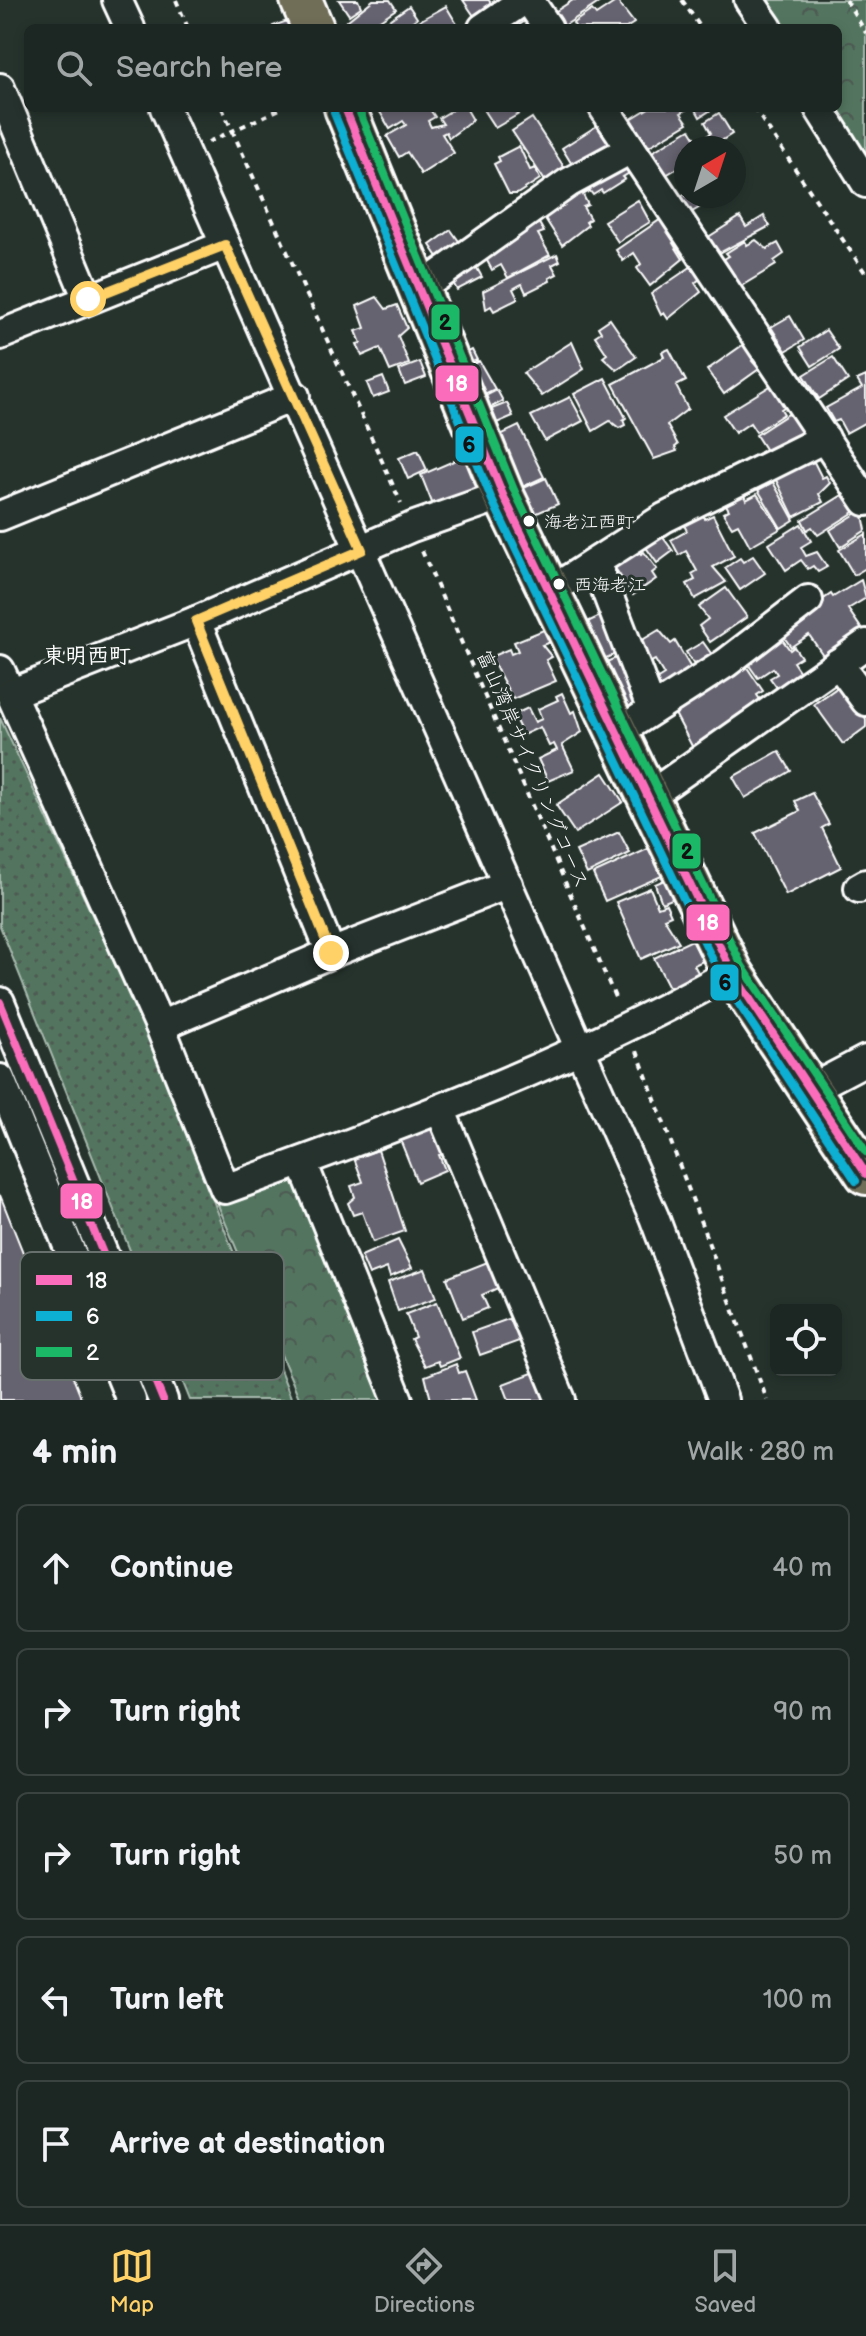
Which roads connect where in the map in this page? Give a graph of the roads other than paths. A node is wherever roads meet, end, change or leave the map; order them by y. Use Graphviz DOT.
graph roads {
  1 [pos="117,0"];
  2 [pos="301,0"];
  3 [pos="526,0"];
  4 [pos="749,0"];
  5 [pos="128,24"];
  6 [pos="311,24"];
  7 [pos="489,24"];
  8 [pos="545,24"];
  9 [pos="765,24"];
  10 [pos="0,88"];
  11 [pos="167,112"];
  12 [pos="347,112"];
  13 [pos="607,112"];
  14 [pos="822,112"];
  15 [pos="631,149"];
  16 [pos="866,183"];
  17 [pos="225,245"];
  18 [pos="418,290"];
  19 [pos="88,299"];
  20 [pos="0,335"];
  21 [pos="295,396"];
  22 [pos="825,438"];
  23 [pos="503,495"];
  24 [pos="866,501"];
  25 [pos="0,516"];
  26 [pos="374,544"];
  27 [pos="596,564"];
  28 [pos="549,592"];
  29 [pos="808,600"];
  30 [pos="196,621"];
  31 [pos="866,644"];
  32 [pos="838,663"];
  33 [pos="6,682"];
  34 [pos="866,701"];
  35 [pos="652,710"];
  36 [pos="617,733"];
  37 [pos="648,797"];
  38 [pos="508,884"];
  39 [pos="331,953"];
  40 [pos="732,972"];
  41 [pos="0,1002"];
  42 [pos="160,1026"];
  43 [pos="606,1035"];
  44 [pos="866,1060"];
  45 [pos="0,1079"];
  46 [pos="809,1090"];
  47 [pos="440,1109"];
  48 [pos="302,1162"];
  49 [pos="866,1174"];
  50 [pos="71,1252"];
  51 [pos="102,1252"];
  52 [pos="123,1380"];
  53 [pos="155,1380"];
  54 [pos="717,1398"];
  55 [pos="131,1400"];
  56 [pos="163,1400"];
  57 [pos="398,1400"];
  58 [pos="561,1400"];
  1 -- 5 [label="street"];
  2 -- 6 [label="highway"];
  3 -- 7 [label="street"];
  3 -- 8 [label="street"];
  4 -- 9 [label="street"];
  10 -- 19 [label="street"];
  11 -- 17 [label="street"];
  12 -- 18 [label="highway"];
  13 -- 15 [label="street"];
  14 -- 16 [label="street"];
  15 -- 18 [label="street"];
  15 -- 22 [label="street"];
  17 -- 19 [label="street"];
  17 -- 21 [label="street"];
  18 -- 23 [label="highway"];
  19 -- 20 [label="street"];
  21 -- 25 [label="street"];
  21 -- 26 [label="street"];
  22 -- 24 [label="street"];
  22 -- 27 [label="street"];
  23 -- 26 [label="street"];
  23 -- 28 [label="highway"];
  26 -- 30 [label="street"];
  26 -- 38 [label="street"];
  27 -- 28 [label="street"];
  27 -- 35 [label="street"];
  28 -- 36 [label="highway"];
  29 -- 35 [label="street"];
  30 -- 33 [label="street"];
  30 -- 39 [label="street"];
  31 -- 32 [label="street"];
  32 -- 34 [label="street"];
  32 -- 37 [label="street"];
  33 -- 42 [label="street"];
  35 -- 36 [label="street"];
  36 -- 37 [label="highway"];
  37 -- 40 [label="highway"];
  38 -- 39 [label="street"];
  38 -- 43 [label="street"];
  39 -- 42 [label="street"];
  40 -- 43 [label="street"];
  40 -- 46 [label="highway"];
  41 -- 51 [label="street"];
  42 -- 48 [label="street"];
  43 -- 47 [label="street"];
  43 -- 54 [label="street"];
  44 -- 46 [label="street"];
  45 -- 50 [label="street"];
  46 -- 49 [label="highway"];
  47 -- 48 [label="street"];
  47 -- 58 [label="street"];
  48 -- 57 [label="street"];
  52 -- 55 [label="street"];
  53 -- 56 [label="street"];
}
